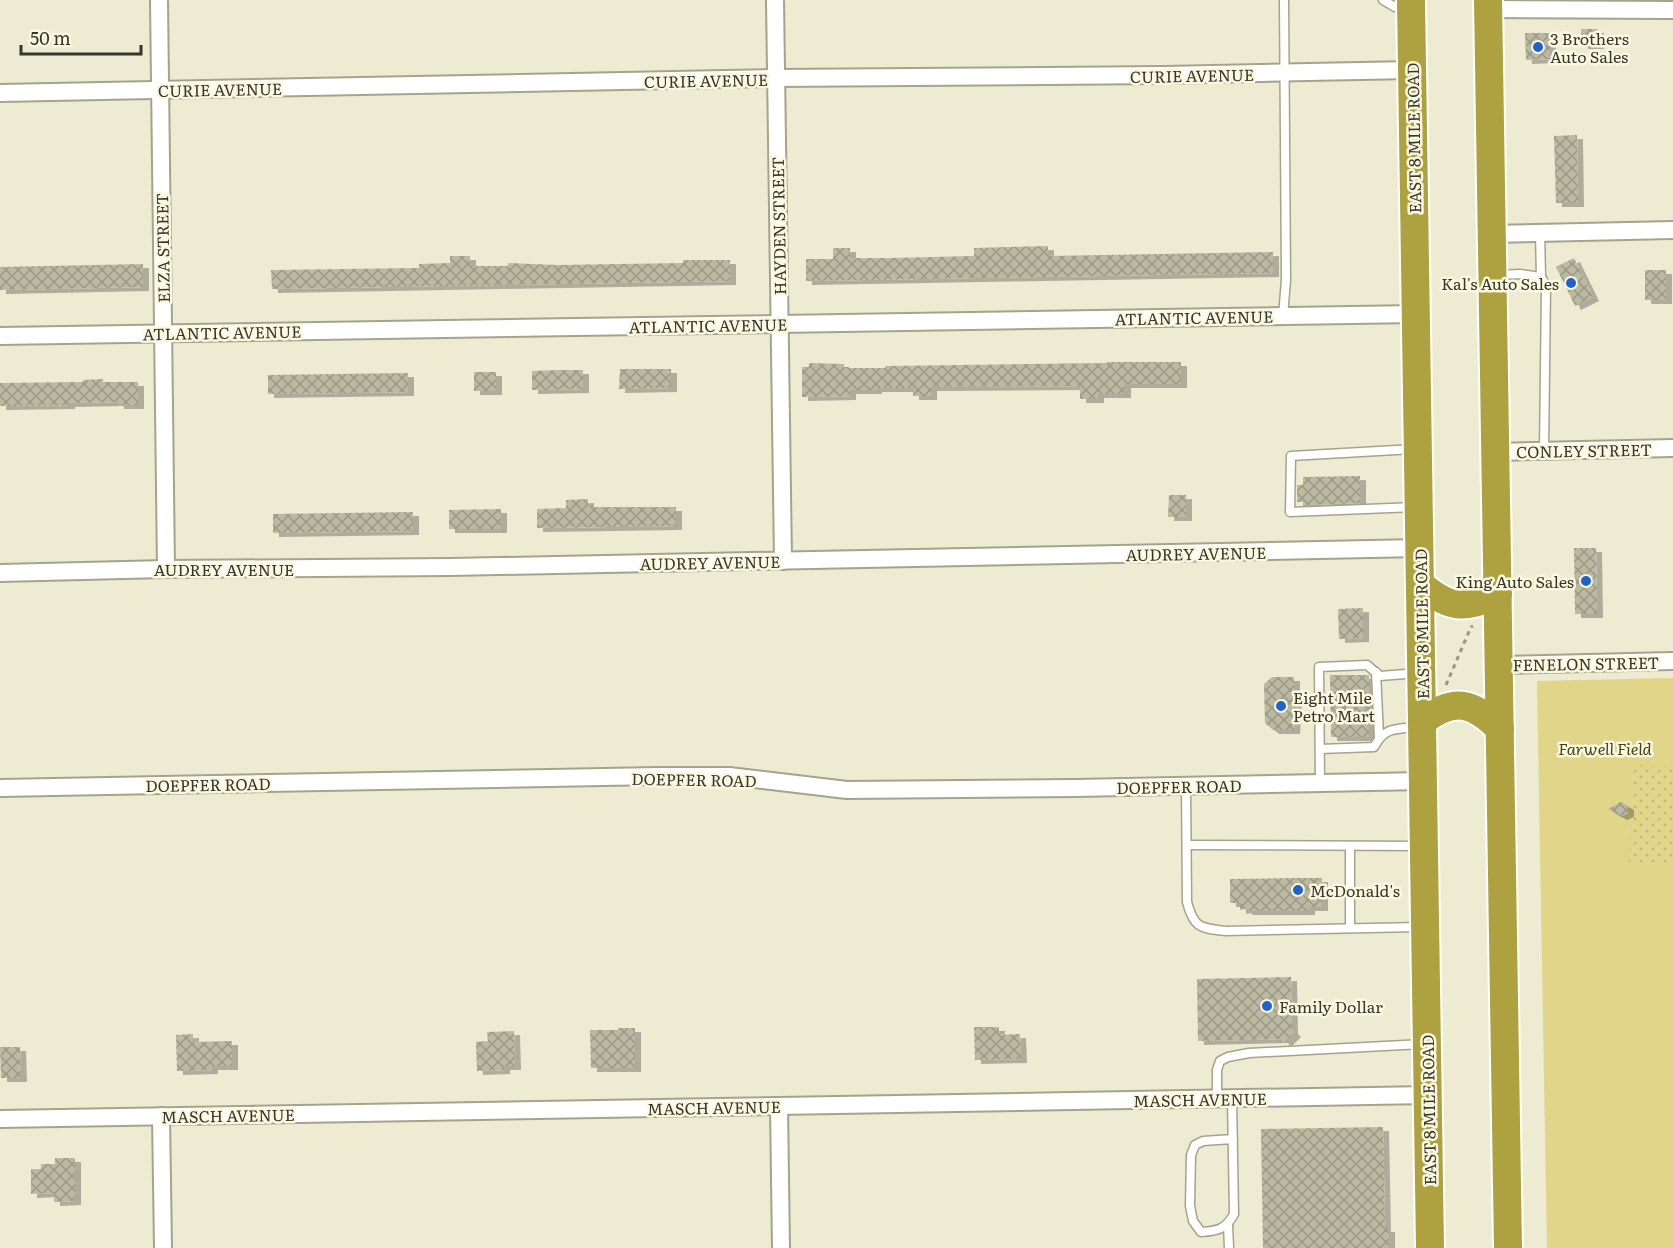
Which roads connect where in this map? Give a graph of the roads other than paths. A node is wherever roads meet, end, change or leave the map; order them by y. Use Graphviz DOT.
graph roads {
  1 [pos="159,0"];
  2 [pos="776,0"];
  3 [pos="1284,0"];
  4 [pos="1383,0"];
  5 [pos="1489,4"];
  6 [pos="1411,5"];
  7 [pos="1673,10"];
  8 [pos="1412,70"];
  9 [pos="1284,73"];
  10 [pos="775,78"];
  11 [pos="159,91"];
  12 [pos="0,93"];
  13 [pos="1673,230"];
  14 [pos="1540,233"];
  15 [pos="1492,234"];
  16 [pos="1493,275"];
  17 [pos="1541,277"];
  18 [pos="1417,314"];
  19 [pos="1283,316"];
  20 [pos="780,324"];
  21 [pos="164,333"];
  22 [pos="0,336"];
  23 [pos="1673,448"];
  24 [pos="1419,449"];
  25 [pos="1544,451"];
  26 [pos="1496,452"];
  27 [pos="1419,507"];
  28 [pos="1420,548"];
  29 [pos="783,561"];
  30 [pos="166,569"];
  31 [pos="0,573"];
  32 [pos="1420,585"];
  33 [pos="1498,594"];
  34 [pos="1673,661"];
  35 [pos="1499,665"];
  36 [pos="1376,672"];
  37 [pos="1431,681"];
  38 [pos="1423,724"];
  39 [pos="1500,729"];
  40 [pos="1379,737"];
  41 [pos="1320,749"];
  42 [pos="1423,782"];
  43 [pos="1320,783"];
  44 [pos="1186,786"];
  45 [pos="0,788"];
  46 [pos="1187,845"];
  47 [pos="1350,846"];
  48 [pos="1424,846"];
  49 [pos="1425,927"];
  50 [pos="1350,928"];
  51 [pos="1427,1044"];
  52 [pos="1428,1095"];
  53 [pos="1225,1098"];
  54 [pos="779,1106"];
  55 [pos="161,1116"];
  56 [pos="0,1119"];
  57 [pos="1233,1138"];
  58 [pos="1228,1225"];
  59 [pos="163,1248"];
  60 [pos="781,1248"];
  61 [pos="1229,1248"];
  62 [pos="1430,1248"];
  63 [pos="1508,1248"];
  1 -- 11 [label="street, ELZA STREET"];
  2 -- 10 [label="street, HAYDEN STREET"];
  3 -- 9 [label="lane"];
  4 -- 6 [label="lane"];
  5 -- 7 [label="street"];
  5 -- 15 [label="highway"];
  6 -- 8 [label="highway, EAST 8 MILE ROAD"];
  8 -- 9 [label="street, CURIE AVENUE"];
  8 -- 18 [label="highway, EAST 8 MILE ROAD"];
  9 -- 10 [label="street, CURIE AVENUE"];
  9 -- 19 [label="lane"];
  10 -- 11 [label="street, CURIE AVENUE"];
  10 -- 20 [label="street, HAYDEN STREET"];
  11 -- 12 [label="street, CURIE AVENUE"];
  11 -- 21 [label="street, ELZA STREET"];
  13 -- 14 [label="street"];
  14 -- 15 [label="street"];
  14 -- 17 [label="lane"];
  15 -- 16 [label="highway"];
  16 -- 17 [label="lane"];
  16 -- 26 [label="highway"];
  17 -- 25 [label="lane"];
  18 -- 19 [label="street, ATLANTIC AVENUE"];
  18 -- 24 [label="highway, EAST 8 MILE ROAD"];
  19 -- 20 [label="street, ATLANTIC AVENUE"];
  20 -- 21 [label="street, ATLANTIC AVENUE"];
  20 -- 29 [label="street, HAYDEN STREET"];
  21 -- 22 [label="street, ATLANTIC AVENUE"];
  21 -- 30 [label="street, ELZA STREET"];
  23 -- 25 [label="street, CONLEY STREET"];
  24 -- 27 [label="highway, EAST 8 MILE ROAD"];
  24 -- 27 [label="lane"];
  25 -- 26 [label="street, CONLEY STREET"];
  26 -- 33 [label="highway"];
  27 -- 28 [label="highway, EAST 8 MILE ROAD"];
  28 -- 29 [label="street, AUDREY AVENUE"];
  28 -- 32 [label="highway, EAST 8 MILE ROAD"];
  29 -- 30 [label="street, AUDREY AVENUE"];
  30 -- 31 [label="street, AUDREY AVENUE"];
  32 -- 33 [label="highway"];
  32 -- 37 [label="highway, EAST 8 MILE ROAD"];
  33 -- 35 [label="highway"];
  34 -- 35 [label="street, FENELON STREET"];
  35 -- 39 [label="highway"];
  36 -- 37 [label="lane"];
  36 -- 40 [label="lane"];
  36 -- 41 [label="lane"];
  37 -- 38 [label="highway, EAST 8 MILE ROAD"];
  38 -- 39 [label="highway"];
  38 -- 40 [label="lane"];
  38 -- 42 [label="highway, EAST 8 MILE ROAD"];
  39 -- 63 [label="highway"];
  40 -- 41 [label="lane"];
  41 -- 43 [label="lane"];
  42 -- 43 [label="street, DOEPFER ROAD"];
  42 -- 48 [label="highway, EAST 8 MILE ROAD"];
  43 -- 44 [label="street, DOEPFER ROAD"];
  44 -- 45 [label="street, DOEPFER ROAD"];
  44 -- 46 [label="lane"];
  46 -- 47 [label="lane"];
  46 -- 50 [label="lane"];
  47 -- 48 [label="lane"];
  47 -- 50 [label="lane"];
  48 -- 49 [label="highway, EAST 8 MILE ROAD"];
  49 -- 50 [label="lane"];
  49 -- 51 [label="highway, EAST 8 MILE ROAD"];
  51 -- 52 [label="highway, EAST 8 MILE ROAD"];
  51 -- 53 [label="lane"];
  52 -- 53 [label="street, MASCH AVENUE"];
  52 -- 62 [label="highway, EAST 8 MILE ROAD"];
  53 -- 54 [label="street, MASCH AVENUE"];
  53 -- 57 [label="lane"];
  54 -- 55 [label="street, MASCH AVENUE"];
  54 -- 60 [label="street"];
  55 -- 56 [label="street, MASCH AVENUE"];
  55 -- 59 [label="street"];
  57 -- 58 [label="lane"];
  57 -- 58 [label="lane"];
  58 -- 61 [label="lane"];
}
